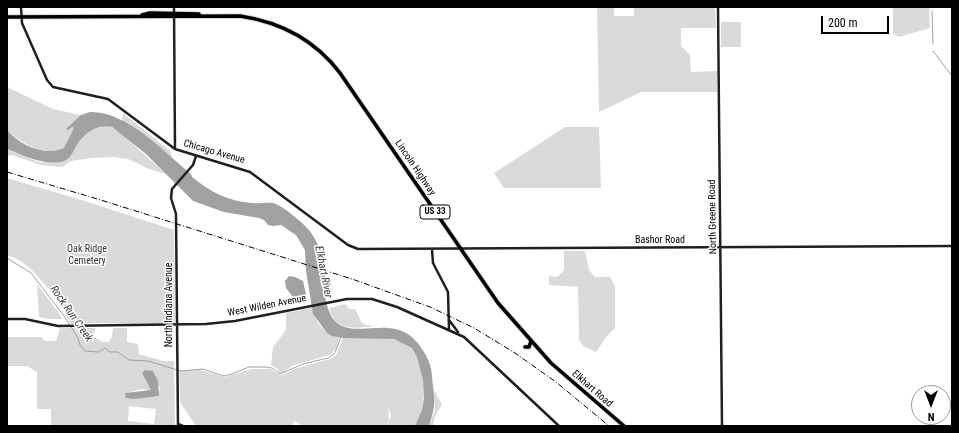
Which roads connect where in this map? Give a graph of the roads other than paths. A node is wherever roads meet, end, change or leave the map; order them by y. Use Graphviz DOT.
graph roads {
  1 [pos="21,7"];
  2 [pos="174,7"];
  3 [pos="718,7"];
  4 [pos="174,15"];
  5 [pos="7,17"];
  6 [pos="21,17"];
  7 [pos="175,149"];
  8 [pos="196,156"];
  9 [pos="952,246"];
  10 [pos="722,248"];
  11 [pos="369,249"];
  12 [pos="432,249"];
  13 [pos="460,249"];
  14 [pos="7,319"];
  15 [pos="449,320"];
  16 [pos="177,325"];
  17 [pos="449,329"];
  18 [pos="460,334"];
  19 [pos="531,341"];
  20 [pos="525,347"];
  21 [pos="551,363"];
  22 [pos="178,425"];
  23 [pos="183,426"];
  24 [pos="559,426"];
  25 [pos="624,426"];
  26 [pos="722,426"];
  1 -- 6 [label="street"];
  2 -- 4 [label="street"];
  3 -- 10 [label="street, North Greene Road"];
  4 -- 6 [label="highway, US 33"];
  4 -- 7 [label="street"];
  4 -- 13 [label="highway, Lincoln Highway / US 33"];
  5 -- 6 [label="highway, US 33"];
  6 -- 7 [label="street, Chicago Avenue"];
  7 -- 8 [label="street, Chicago Avenue"];
  8 -- 11 [label="street, Chicago Avenue"];
  8 -- 16 [label="street, North Indiana Avenue"];
  9 -- 10 [label="street, Bashor Road"];
  10 -- 13 [label="street, Bashor Road"];
  10 -- 26 [label="street, North Greene Road"];
  11 -- 12 [label="street, Bashor Road"];
  12 -- 13 [label="street, Bashor Road"];
  12 -- 15 [label="street"];
  13 -- 19 [label="highway, Lincoln Highway / US 33"];
  14 -- 16 [label="street, West Wilden Avenue"];
  15 -- 17 [label="street"];
  15 -- 18 [label="street"];
  16 -- 17 [label="street, West Wilden Avenue"];
  16 -- 22 [label="street, North Indiana Avenue"];
  17 -- 18 [label="street, West Wilden Avenue"];
  18 -- 24 [label="street, West Wilden Avenue"];
  19 -- 20 [label="highway"];
  19 -- 21 [label="highway, Lincoln Highway / US 33"];
  21 -- 25 [label="highway, Elkhart Road / US 33"];
  22 -- 23 [label="street"];
}
